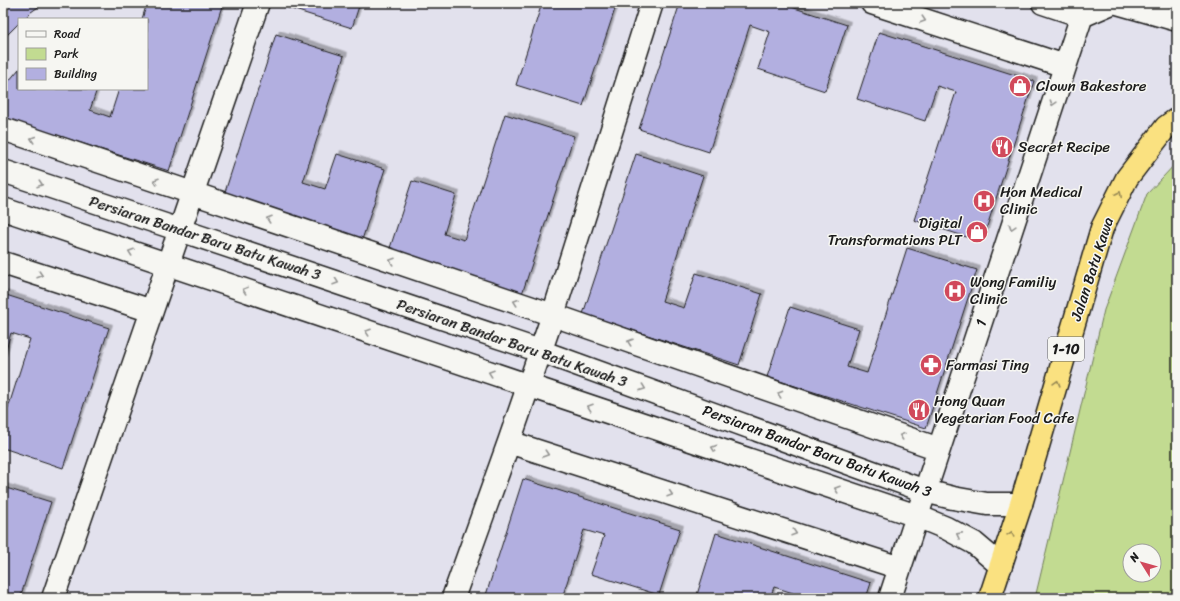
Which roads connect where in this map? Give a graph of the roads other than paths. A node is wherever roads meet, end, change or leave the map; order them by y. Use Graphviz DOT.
graph roads {
  1 [pos="258,3"];
  2 [pos="652,3"];
  3 [pos="872,3"];
  4 [pos="1043,3"];
  5 [pos="1112,3"];
  6 [pos="1117,3"];
  7 [pos="1084,10"];
  8 [pos="1177,20"];
  9 [pos="1065,66"];
  10 [pos="1177,119"];
  11 [pos="3,129"];
  12 [pos="3,171"];
  13 [pos="193,193"];
  14 [pos="3,209"];
  15 [pos="180,230"];
  16 [pos="3,263"];
  17 [pos="168,264"];
  18 [pos="152,311"];
  19 [pos="553,315"];
  20 [pos="540,351"];
  21 [pos="528,386"];
  22 [pos="509,442"];
  23 [pos="939,449"];
  24 [pos="926,491"];
  25 [pos="1021,504"];
  26 [pos="917,516"];
  27 [pos="1000,566"];
  28 [pos="900,568"];
  29 [pos="53,598"];
  30 [pos="453,598"];
  31 [pos="890,598"];
  32 [pos="990,598"];
  1 -- 13 [label="street"];
  2 -- 19 [label="street"];
  3 -- 9 [label="street, one-way"];
  4 -- 7 [label="street"];
  5 -- 7 [label="street"];
  6 -- 8 [label="street"];
  7 -- 9 [label="street, 1"];
  9 -- 23 [label="street, 1, one-way"];
  25 -- 10 [label="highway, Jalan Batu Kawa / 1-10, one-way"];
  13 -- 11 [label="street, one-way"];
  12 -- 15 [label="street, Persiaran Bandar Baru Batu Kawah 3, one-way"];
  13 -- 15 [label="street"];
  19 -- 13 [label="street, one-way"];
  17 -- 14 [label="street, Persiaran Bandar Baru Batu Kawah 3, one-way"];
  15 -- 17 [label="street"];
  15 -- 20 [label="street, Persiaran Bandar Baru Batu Kawah 3, one-way"];
  16 -- 18 [label="street, one-way"];
  17 -- 18 [label="street"];
  21 -- 17 [label="street, Persiaran Bandar Baru Batu Kawah 3, one-way"];
  18 -- 29 [label="street"];
  19 -- 20 [label="street"];
  23 -- 19 [label="street, one-way"];
  20 -- 21 [label="street"];
  20 -- 24 [label="street, Persiaran Bandar Baru Batu Kawah 3, one-way"];
  21 -- 22 [label="street"];
  26 -- 21 [label="street, Persiaran Bandar Baru Batu Kawah 3, one-way"];
  22 -- 28 [label="street, one-way"];
  22 -- 30 [label="street"];
  23 -- 24 [label="street, 1"];
  24 -- 25 [label="street, Persiaran Bandar Baru Batu Kawah 3"];
  24 -- 26 [label="street, 1"];
  27 -- 25 [label="highway, Jalan Batu Kawa / 1-10, one-way"];
  27 -- 26 [label="street, Persiaran Bandar Baru Batu Kawah 3, one-way"];
  26 -- 28 [label="street, 1"];
  27 -- 32 [label="highway, Jalan Batu Kawa / 1-10"];
  28 -- 31 [label="street, 1"];
}
